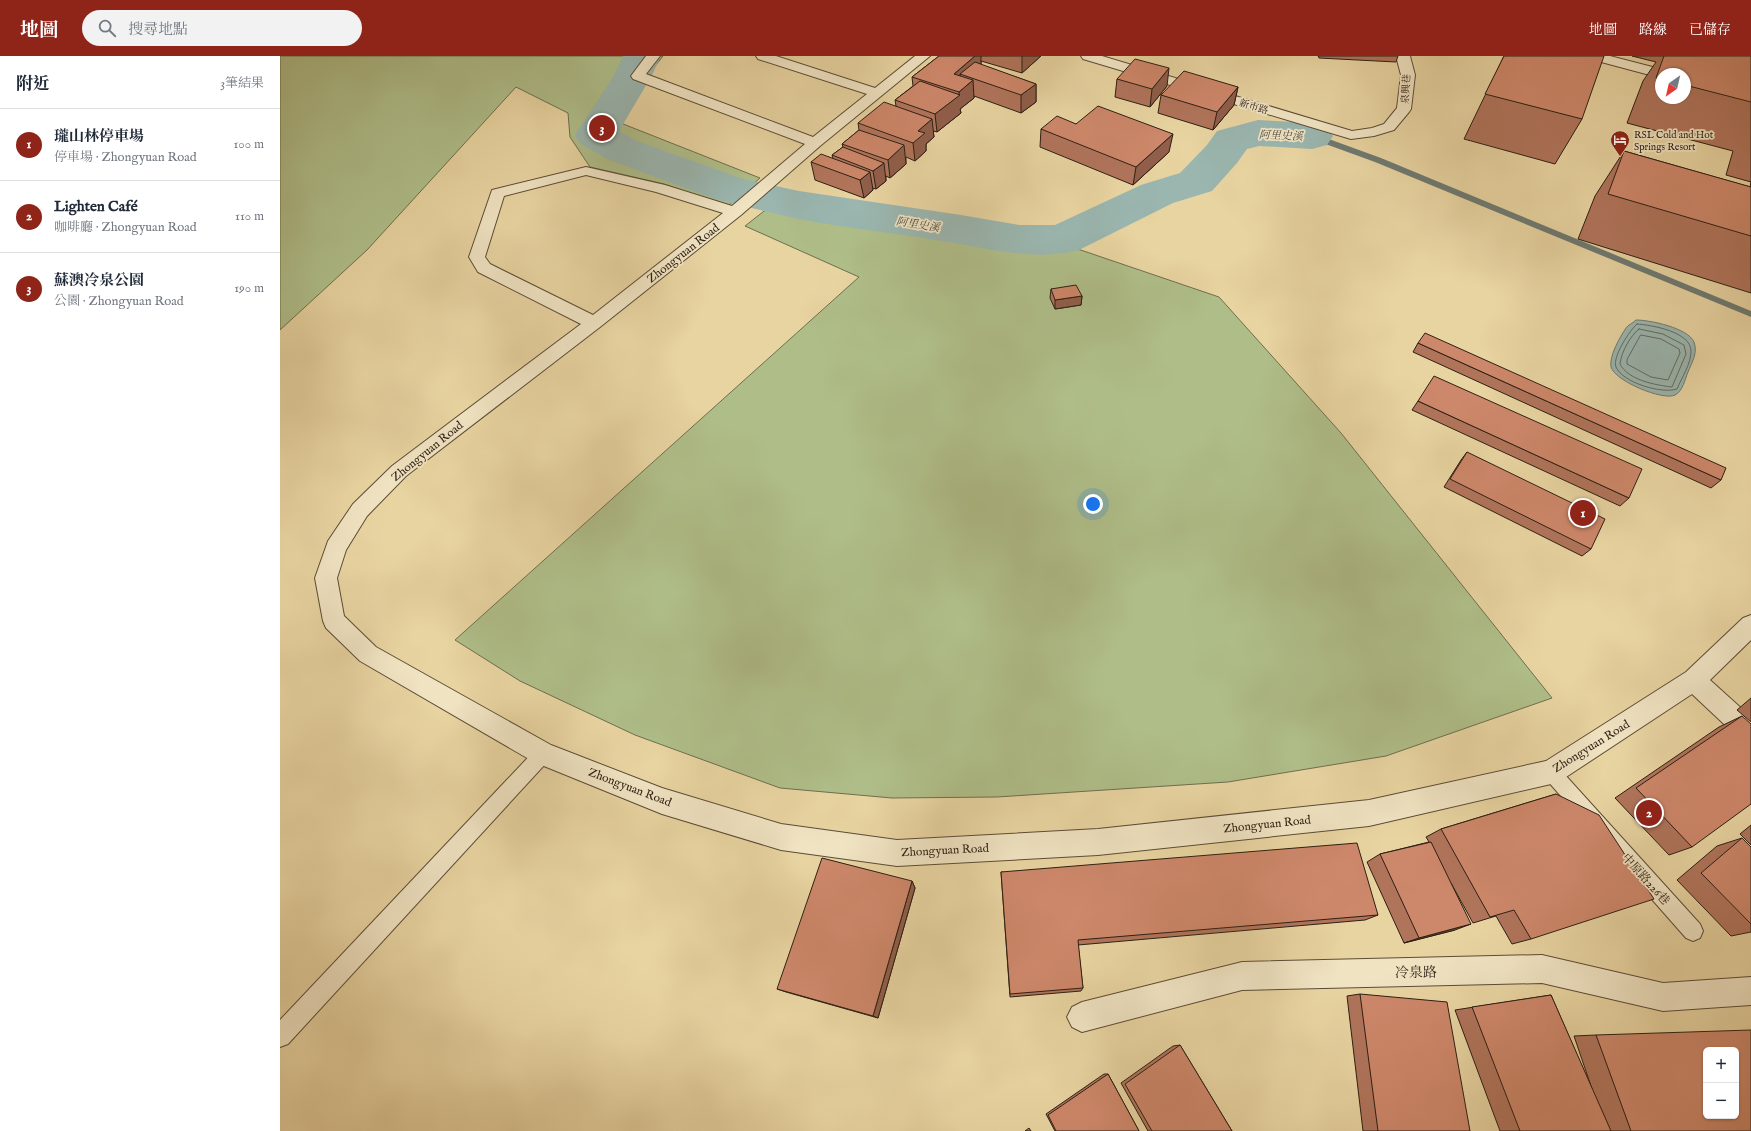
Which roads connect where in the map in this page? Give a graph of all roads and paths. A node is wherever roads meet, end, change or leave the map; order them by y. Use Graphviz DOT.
graph roads {
  1 [pos="653,56"];
  2 [pos="763,56"];
  3 [pos="924,56"];
  4 [pos="1403,56"];
  5 [pos="1595,56"];
  6 [pos="1092,57"];
  7 [pos="1655,72"];
  8 [pos="878,93"];
  9 [pos="1351,135"];
  10 [pos="815,143"];
  11 [pos="743,205"];
  12 [pos="594,323"];
  13 [pos="1751,625"];
  14 [pos="1694,680"];
  15 [pos="1751,733"];
  16 [pos="543,754"];
  17 [pos="1552,772"];
  18 [pos="1693,931"];
  19 [pos="1751,991"];
  20 [pos="1082,1017"];
  21 [pos="280,1036"];
  1 -- 10 [label="street"];
  2 -- 8 [label="street"];
  3 -- 8 [label="street, Zhongyuan Road"];
  4 -- 9 [label="street, 泉興巷"];
  5 -- 7 [label="street"];
  6 -- 9 [label="street, 新市路"];
  8 -- 10 [label="street, Zhongyuan Road"];
  10 -- 11 [label="street, Zhongyuan Road"];
  11 -- 12 [label="street, Zhongyuan Road"];
  11 -- 12 [label="street"];
  12 -- 16 [label="street, Zhongyuan Road"];
  13 -- 14 [label="street, Zhongyuan Road"];
  14 -- 15 [label="street"];
  14 -- 17 [label="street, Zhongyuan Road"];
  16 -- 17 [label="street, Zhongyuan Road"];
  16 -- 21 [label="lane"];
  17 -- 18 [label="lane, 中原路226巷"];
  19 -- 20 [label="street, 冷泉路"];
}
